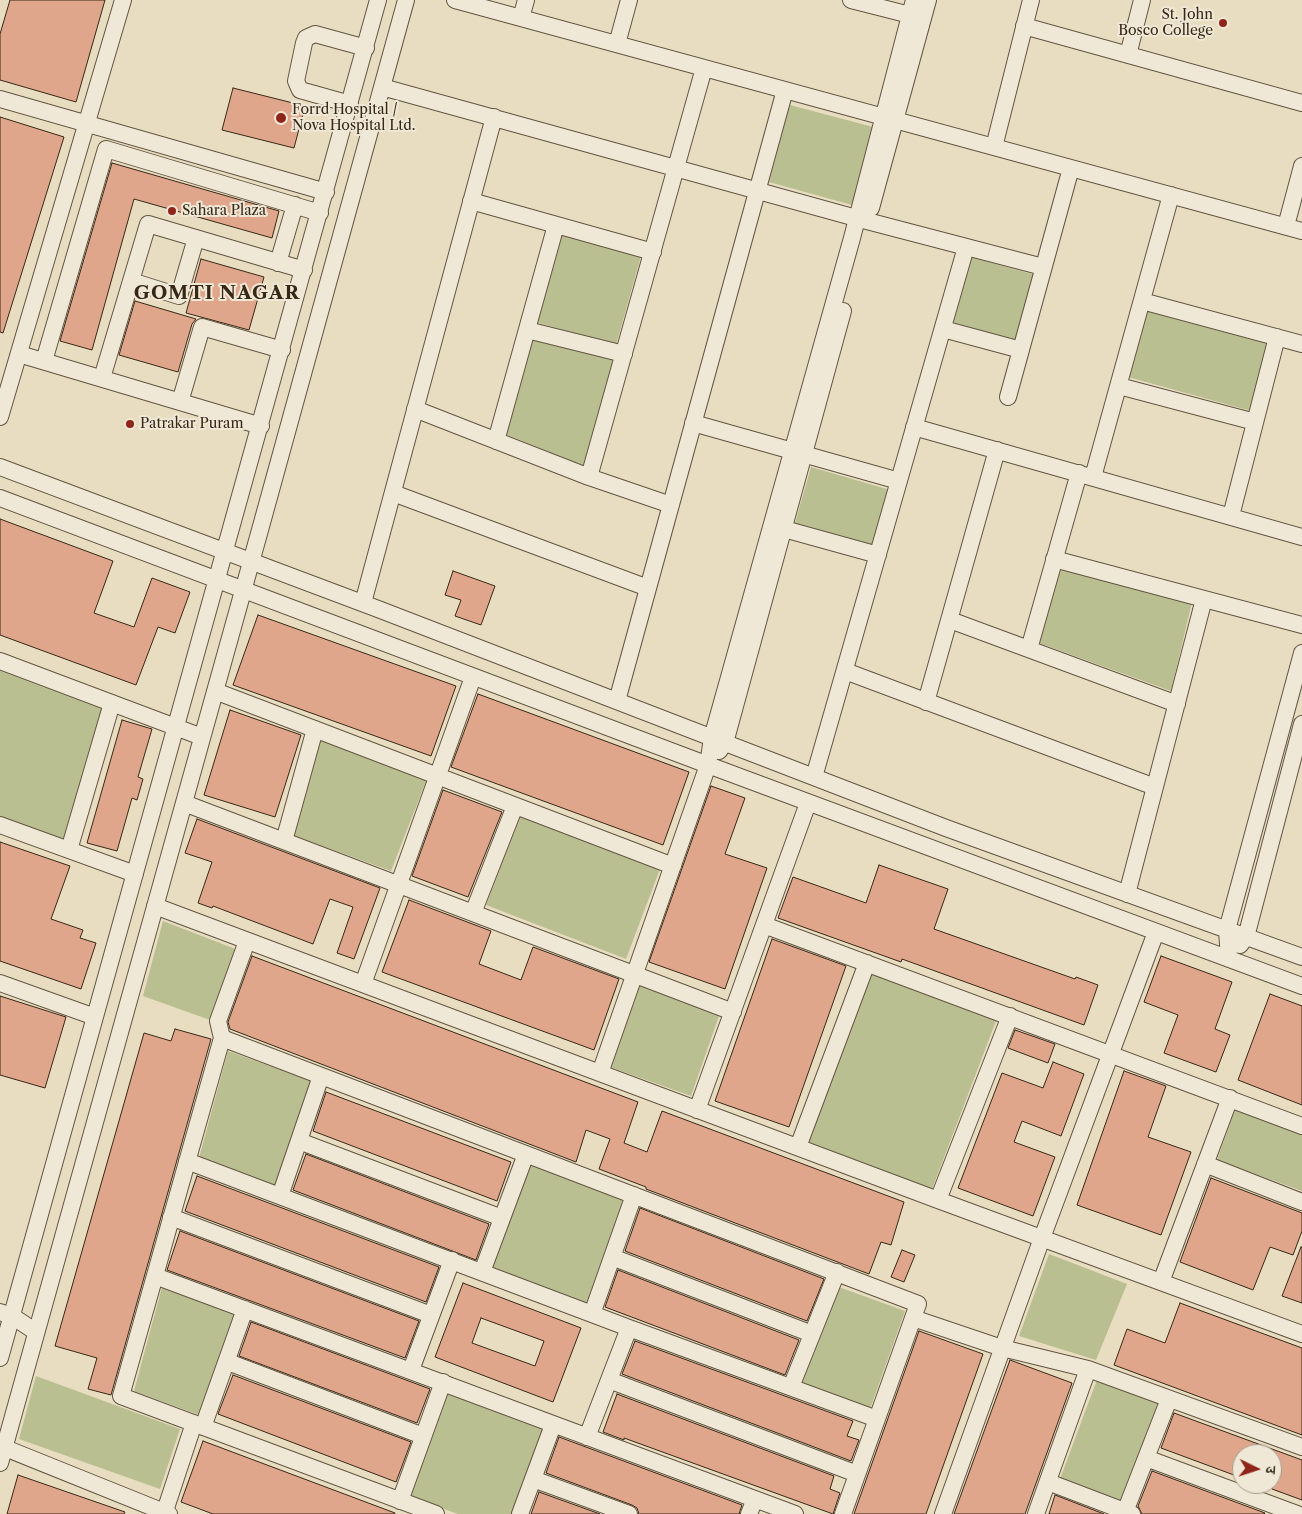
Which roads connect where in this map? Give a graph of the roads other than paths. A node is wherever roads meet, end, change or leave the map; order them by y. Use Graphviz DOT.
graph roads {
  1 [pos="123,0"];
  2 [pos="378,0"];
  3 [pos="406,0"];
  4 [pos="455,0"];
  5 [pos="526,0"];
  6 [pos="629,0"];
  7 [pos="851,0"];
  8 [pos="928,0"];
  9 [pos="1031,0"];
  10 [pos="1142,0"];
  11 [pos="912,7"];
  12 [pos="521,18"];
  13 [pos="1024,26"];
  14 [pos="617,44"];
  15 [pos="366,48"];
  16 [pos="1128,55"];
  17 [pos="704,68"];
  18 [pos="382,87"];
  19 [pos="785,90"];
  20 [pos="0,99"];
  21 [pos="1302,103"];
  22 [pos="350,104"];
  23 [pos="494,118"];
  24 [pos="889,118"];
  25 [pos="86,124"];
  26 [pos="994,147"];
  27 [pos="1302,166"];
  28 [pos="676,168"];
  29 [pos="1070,168"];
  30 [pos="757,190"];
  31 [pos="326,192"];
  32 [pos="1171,195"];
  33 [pos="471,201"];
  34 [pos="295,206"];
  35 [pos="320,213"];
  36 [pos="862,219"];
  37 [pos="556,225"];
  38 [pos="1286,226"];
  39 [pos="1302,231"];
  40 [pos="196,238"];
  41 [pos="966,247"];
  42 [pos="653,252"];
  43 [pos="278,263"];
  44 [pos="1043,267"];
  45 [pos="304,270"];
  46 [pos="131,282"];
  47 [pos="1142,301"];
  48 [pos="942,329"];
  49 [pos="527,330"];
  50 [pos="1277,337"];
  51 [pos="1302,344"];
  52 [pos="282,350"];
  53 [pos="1021,350"];
  54 [pos="19,354"];
  55 [pos="624,354"];
  56 [pos="44,361"];
  57 [pos="102,378"];
  58 [pos="1118,386"];
  59 [pos="1008,397"];
  60 [pos="180,402"];
  61 [pos="415,409"];
  62 [pos="0,417"];
  63 [pos="1255,422"];
  64 [pos="693,423"];
  65 [pos="260,426"];
  66 [pos="914,427"];
  67 [pos="496,440"];
  68 [pos="997,450"];
  69 [pos="798,453"];
  70 [pos="0,467"];
  71 [pos="1086,475"];
  72 [pos="589,477"];
  73 [pos="899,481"];
  74 [pos="393,493"];
  75 [pos="0,498"];
  76 [pos="671,505"];
  77 [pos="1231,516"];
  78 [pos="784,529"];
  79 [pos="1302,536"];
  80 [pos="225,552"];
  81 [pos="878,555"];
  82 [pos="1054,558"];
  83 [pos="252,562"];
  84 [pos="217,581"];
  85 [pos="648,588"];
  86 [pos="244,590"];
  87 [pos="1204,599"];
  88 [pos="363,604"];
  89 [pos="950,620"];
  90 [pos="1302,625"];
  91 [pos="1029,649"];
  92 [pos="1302,653"];
  93 [pos="0,661"];
  94 [pos="844,671"];
  95 [pos="473,677"];
  96 [pos="215,691"];
  97 [pos="617,701"];
  98 [pos="926,702"];
  99 [pos="112,703"];
  100 [pos="1177,704"];
  101 [pos="1302,724"];
  102 [pos="176,727"];
  103 [pos="315,729"];
  104 [pos="202,737"];
  105 [pos="718,740"];
  106 [pos="708,765"];
  107 [pos="438,776"];
  108 [pos="814,777"];
  109 [pos="1156,787"];
  110 [pos="808,802"];
  111 [pos="184,803"];
  112 [pos="515,806"];
  113 [pos="0,825"];
  114 [pos="284,841"];
  115 [pos="69,850"];
  116 [pos="673,866"];
  117 [pos="135,874"];
  118 [pos="399,885"];
  119 [pos="1127,894"];
  120 [pos="155,906"];
  121 [pos="473,913"];
  122 [pos="764,925"];
  123 [pos="1227,930"];
  124 [pos="1156,932"];
  125 [pos="1246,937"];
  126 [pos="247,941"];
  127 [pos="1302,957"];
  128 [pos="1229,959"];
  129 [pos="867,963"];
  130 [pos="635,974"];
  131 [pos="0,983"];
  132 [pos="363,984"];
  133 [pos="1302,986"];
  134 [pos="733,1012"];
  135 [pos="1010,1016"];
  136 [pos="95,1017"];
  137 [pos="222,1038"];
  138 [pos="1110,1053"];
  139 [pos="600,1073"];
  140 [pos="321,1076"];
  141 [pos="1230,1098"];
  142 [pos="697,1110"];
  143 [pos="1302,1126"];
  144 [pos="299,1141"];
  145 [pos="798,1147"];
  146 [pos="526,1154"];
  147 [pos="187,1161"];
  148 [pos="1205,1164"];
  149 [pos="634,1195"];
  150 [pos="280,1196"];
  151 [pos="938,1200"];
  152 [pos="1302,1202"];
  153 [pos="171,1217"];
  154 [pos="502,1218"];
  155 [pos="1042,1238"];
  156 [pos="612,1257"];
  157 [pos="452,1260"];
  158 [pos="482,1272"];
  159 [pos="836,1272"];
  160 [pos="155,1276"];
  161 [pos="1161,1282"];
  162 [pos="245,1309"];
  163 [pos="592,1314"];
  164 [pos="431,1315"];
  165 [pos="913,1318"];
  166 [pos="5,1322"];
  167 [pos="629,1328"];
  168 [pos="36,1332"];
  169 [pos="812,1334"];
  170 [pos="1302,1334"];
  171 [pos="1002,1348"];
  172 [pos="0,1358"];
  173 [pos="228,1362"];
  174 [pos="1088,1369"];
  175 [pos="411,1370"];
  176 [pos="609,1380"];
  177 [pos="443,1382"];
  178 [pos="791,1387"];
  179 [pos="1168,1398"];
  180 [pos="877,1419"];
  181 [pos="553,1424"];
  182 [pos="198,1425"];
  183 [pos="423,1436"];
  184 [pos="587,1437"];
  185 [pos="2,1446"];
  186 [pos="1302,1447"];
  187 [pos="1146,1458"];
  188 [pos="0,1463"];
  189 [pos="857,1474"];
  190 [pos="533,1479"];
  191 [pos="1048,1482"];
  192 [pos="400,1501"];
  193 [pos="752,1506"];
  194 [pos="166,1513"];
  195 [pos="1128,1513"];
  196 [pos="436,1514"];
  197 [pos="520,1514"];
  198 [pos="629,1514"];
  199 [pos="795,1514"];
  200 [pos="843,1514"];
  201 [pos="943,1514"];
  202 [pos="1036,1514"];
  203 [pos="1298,1514"];
  1 -- 25 [label="street"];
  2 -- 15 [label="street"];
  3 -- 18 [label="street"];
  4 -- 12 [label="street"];
  5 -- 12 [label="street"];
  6 -- 14 [label="street"];
  7 -- 11 [label="street"];
  8 -- 24 [label="street"];
  9 -- 13 [label="street"];
  10 -- 16 [label="street"];
  11 -- 24 [label="street"];
  12 -- 14 [label="street"];
  13 -- 16 [label="street"];
  13 -- 26 [label="street"];
  14 -- 17 [label="street"];
  15 -- 22 [label="street"];
  15 -- 22 [label="street"];
  16 -- 21 [label="street"];
  17 -- 19 [label="street"];
  17 -- 28 [label="street"];
  18 -- 23 [label="street"];
  18 -- 83 [label="street"];
  19 -- 24 [label="street"];
  19 -- 30 [label="street"];
  20 -- 25 [label="street"];
  22 -- 31 [label="street"];
  23 -- 28 [label="street"];
  23 -- 33 [label="street"];
  24 -- 26 [label="street"];
  24 -- 36 [label="street"];
  25 -- 31 [label="street"];
  25 -- 54 [label="street"];
  26 -- 29 [label="street"];
  27 -- 38 [label="street"];
  28 -- 30 [label="street"];
  28 -- 42 [label="street"];
  29 -- 32 [label="street"];
  29 -- 44 [label="street"];
  30 -- 36 [label="street"];
  30 -- 64 [label="street"];
  31 -- 35 [label="street"];
  32 -- 38 [label="street"];
  32 -- 47 [label="street"];
  33 -- 37 [label="street"];
  33 -- 61 [label="street"];
  34 -- 35 [label="street"];
  34 -- 43 [label="street"];
  34 -- 56 [label="street"];
  35 -- 45 [label="street"];
  36 -- 41 [label="street"];
  36 -- 69 [label="street"];
  37 -- 42 [label="street"];
  37 -- 49 [label="street"];
  38 -- 39 [label="street"];
  40 -- 43 [label="street"];
  40 -- 46 [label="street"];
  40 -- 46 [label="street"];
  41 -- 44 [label="street"];
  41 -- 48 [label="street"];
  42 -- 55 [label="street"];
  43 -- 45 [label="street"];
  44 -- 53 [label="street"];
  45 -- 52 [label="street"];
  46 -- 57 [label="street"];
  47 -- 50 [label="street"];
  47 -- 58 [label="street"];
  48 -- 53 [label="street"];
  48 -- 66 [label="street"];
  49 -- 55 [label="street"];
  49 -- 67 [label="street"];
  50 -- 51 [label="street"];
  50 -- 63 [label="street"];
  52 -- 60 [label="street"];
  52 -- 65 [label="street"];
  53 -- 59 [label="street"];
  54 -- 56 [label="street"];
  54 -- 62 [label="street"];
  55 -- 72 [label="street"];
  56 -- 57 [label="street"];
  57 -- 60 [label="street"];
  58 -- 63 [label="street"];
  58 -- 71 [label="street"];
  60 -- 65 [label="street"];
  61 -- 67 [label="street"];
  61 -- 74 [label="street"];
  63 -- 77 [label="street"];
  64 -- 69 [label="street"];
  64 -- 76 [label="street"];
  65 -- 80 [label="street"];
  66 -- 68 [label="street"];
  66 -- 73 [label="street"];
  67 -- 72 [label="street"];
  68 -- 71 [label="street"];
  68 -- 89 [label="street"];
  69 -- 73 [label="street"];
  69 -- 78 [label="street"];
  69 -- 105 [label="street"];
  70 -- 80 [label="street"];
  71 -- 77 [label="street"];
  71 -- 82 [label="street"];
  72 -- 76 [label="street"];
  73 -- 81 [label="street"];
  74 -- 85 [label="street"];
  74 -- 88 [label="street"];
  75 -- 84 [label="street"];
  76 -- 85 [label="street"];
  77 -- 79 [label="street"];
  78 -- 81 [label="street"];
  78 -- 105 [label="street"];
  80 -- 83 [label="street"];
  80 -- 84 [label="street"];
  81 -- 94 [label="street"];
  82 -- 87 [label="street"];
  82 -- 91 [label="street"];
  83 -- 86 [label="street"];
  83 -- 88 [label="street"];
  84 -- 86 [label="street"];
  84 -- 102 [label="street"];
  85 -- 97 [label="street"];
  86 -- 95 [label="street"];
  86 -- 96 [label="street"];
  87 -- 90 [label="street"];
  87 -- 100 [label="street"];
  88 -- 97 [label="street"];
  89 -- 91 [label="street"];
  89 -- 98 [label="street"];
  91 -- 100 [label="street"];
  92 -- 123 [label="street"];
  93 -- 99 [label="street"];
  94 -- 98 [label="street"];
  94 -- 108 [label="street"];
  95 -- 106 [label="street"];
  95 -- 107 [label="street"];
  96 -- 103 [label="street"];
  96 -- 104 [label="street"];
  97 -- 105 [label="street"];
  98 -- 109 [label="street"];
  99 -- 102 [label="street"];
  99 -- 115 [label="street"];
  100 -- 109 [label="street"];
  101 -- 125 [label="street"];
  102 -- 104 [label="street"];
  102 -- 117 [label="street"];
  103 -- 107 [label="street"];
  103 -- 114 [label="street"];
  104 -- 111 [label="street"];
  105 -- 106 [label="street"];
  105 -- 108 [label="street"];
  106 -- 110 [label="street"];
  106 -- 116 [label="street"];
  107 -- 112 [label="street"];
  107 -- 118 [label="street"];
  108 -- 119 [label="street"];
  109 -- 119 [label="street"];
  110 -- 122 [label="street"];
  110 -- 124 [label="street"];
  111 -- 114 [label="street"];
  111 -- 120 [label="street"];
  112 -- 116 [label="street"];
  112 -- 121 [label="street"];
  113 -- 115 [label="street"];
  114 -- 118 [label="street"];
  115 -- 117 [label="street"];
  116 -- 130 [label="street"];
  117 -- 136 [label="street"];
  118 -- 121 [label="street"];
  118 -- 132 [label="street"];
  119 -- 123 [label="street"];
  120 -- 126 [label="street"];
  120 -- 168 [label="street"];
  121 -- 130 [label="street"];
  122 -- 129 [label="street"];
  122 -- 134 [label="street"];
  123 -- 125 [label="street"];
  123 -- 128 [label="street"];
  124 -- 128 [label="street"];
  124 -- 138 [label="street"];
  125 -- 127 [label="street"];
  125 -- 128 [label="street"];
  126 -- 132 [label="street"];
  126 -- 137 [label="street"];
  128 -- 133 [label="street"];
  129 -- 135 [label="street"];
  129 -- 145 [label="street"];
  130 -- 134 [label="street"];
  130 -- 139 [label="street"];
  131 -- 136 [label="street"];
  132 -- 139 [label="street"];
  134 -- 142 [label="street"];
  135 -- 138 [label="street"];
  135 -- 151 [label="street"];
  136 -- 166 [label="street"];
  137 -- 140 [label="street"];
  137 -- 147 [label="street"];
  138 -- 141 [label="street"];
  138 -- 155 [label="street"];
  139 -- 142 [label="street"];
  140 -- 144 [label="street"];
  140 -- 146 [label="street"];
  141 -- 143 [label="street"];
  141 -- 148 [label="street"];
  142 -- 145 [label="street"];
  144 -- 150 [label="street"];
  144 -- 154 [label="street"];
  145 -- 151 [label="street"];
  146 -- 149 [label="street"];
  146 -- 154 [label="street"];
  147 -- 150 [label="street"];
  147 -- 153 [label="street"];
  148 -- 152 [label="street"];
  148 -- 161 [label="street"];
  149 -- 156 [label="street"];
  149 -- 159 [label="street"];
  150 -- 157 [label="street"];
  151 -- 155 [label="street"];
  153 -- 160 [label="street"];
  153 -- 164 [label="street"];
  154 -- 158 [label="street"];
  155 -- 161 [label="street"];
  155 -- 171 [label="street"];
  156 -- 163 [label="street"];
  156 -- 169 [label="street"];
  157 -- 158 [label="street"];
  157 -- 164 [label="street"];
  158 -- 163 [label="street"];
  159 -- 165 [label="street"];
  159 -- 169 [label="street"];
  160 -- 162 [label="street"];
  160 -- 182 [label="street"];
  161 -- 170 [label="street"];
  162 -- 173 [label="street"];
  162 -- 175 [label="street"];
  163 -- 167 [label="street"];
  164 -- 175 [label="street"];
  165 -- 171 [label="street"];
  165 -- 180 [label="street"];
  166 -- 168 [label="street"];
  166 -- 172 [label="street"];
  167 -- 176 [label="street"];
  167 -- 178 [label="street"];
  168 -- 185 [label="street"];
  169 -- 178 [label="street"];
  171 -- 174 [label="street"];
  171 -- 201 [label="street"];
  173 -- 182 [label="street"];
  173 -- 183 [label="street"];
  174 -- 179 [label="street"];
  174 -- 191 [label="street"];
  175 -- 177 [label="street"];
  176 -- 184 [label="street"];
  176 -- 189 [label="street"];
  177 -- 181 [label="street"];
  177 -- 183 [label="street"];
  178 -- 180 [label="street"];
  179 -- 186 [label="street"];
  179 -- 187 [label="street"];
  180 -- 189 [label="street"];
  181 -- 184 [label="street"];
  181 -- 190 [label="street"];
  182 -- 192 [label="street"];
  182 -- 194 [label="street"];
  183 -- 192 [label="street"];
  184 -- 193 [label="street"];
  185 -- 188 [label="street"];
  185 -- 194 [label="street"];
  187 -- 195 [label="street"];
  187 -- 203 [label="street"];
  189 -- 200 [label="street"];
  190 -- 197 [label="street"];
  190 -- 198 [label="street"];
  191 -- 195 [label="street"];
  191 -- 202 [label="street"];
  192 -- 196 [label="street"];
  193 -- 199 [label="street"];
}
